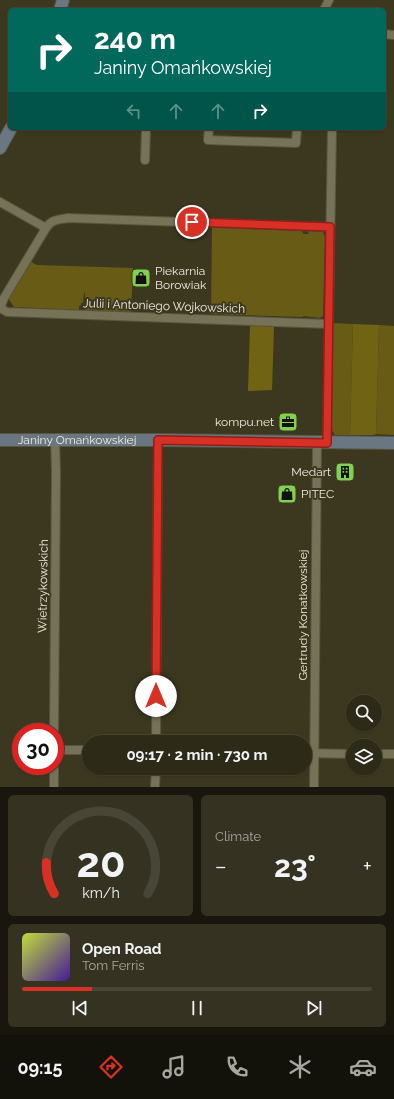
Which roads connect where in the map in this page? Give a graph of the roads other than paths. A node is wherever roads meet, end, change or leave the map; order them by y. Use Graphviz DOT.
graph roads {
  1 [pos="10,130"];
  2 [pos="146,130"];
  3 [pos="208,130"];
  4 [pos="296,130"];
  5 [pos="332,130"];
  6 [pos="0,148"];
  7 [pos="145,160"];
  8 [pos="1,203"];
  9 [pos="48,225"];
  10 [pos="330,227"];
  11 [pos="0,308"];
  12 [pos="328,324"];
  13 [pos="0,440"];
  14 [pos="55,440"];
  15 [pos="158,440"];
  16 [pos="322,443"];
  17 [pos="394,443"];
  18 [pos="54,723"];
  19 [pos="156,735"];
  20 [pos="64,750"];
  21 [pos="82,750"];
  22 [pos="314,753"];
  23 [pos="346,754"];
  24 [pos="382,754"];
  25 [pos="394,754"];
  26 [pos="54,775"];
  27 [pos="156,775"];
  28 [pos="54,787"];
  29 [pos="155,787"];
  30 [pos="314,787"];
  1 -- 6 [label="street"];
  2 -- 7 [label="street"];
  3 -- 4 [label="street"];
  5 -- 10 [label="street, Gertrudy Konatkowskiej"];
  8 -- 9 [label="street"];
  9 -- 10 [label="street"];
  9 -- 11 [label="street"];
  10 -- 12 [label="street, Gertrudy Konatkowskiej"];
  11 -- 12 [label="street, Julii i Antoniego Wojkowskich"];
  12 -- 16 [label="street, Gertrudy Konatkowskiej"];
  13 -- 14 [label="street, Janiny Omańkowskiej"];
  14 -- 15 [label="street, Janiny Omańkowskiej"];
  14 -- 18 [label="street, Wietrzykowskich"];
  15 -- 16 [label="street, Janiny Omańkowskiej"];
  15 -- 19 [label="street"];
  16 -- 17 [label="street, Janiny Omańkowskiej"];
  16 -- 22 [label="street, Gertrudy Konatkowskiej"];
  20 -- 21 [label="street"];
  22 -- 23 [label="street"];
  22 -- 30 [label="street, Gertrudy Konatkowskiej"];
  24 -- 25 [label="street"];
  26 -- 28 [label="street"];
  27 -- 29 [label="street"];
}
